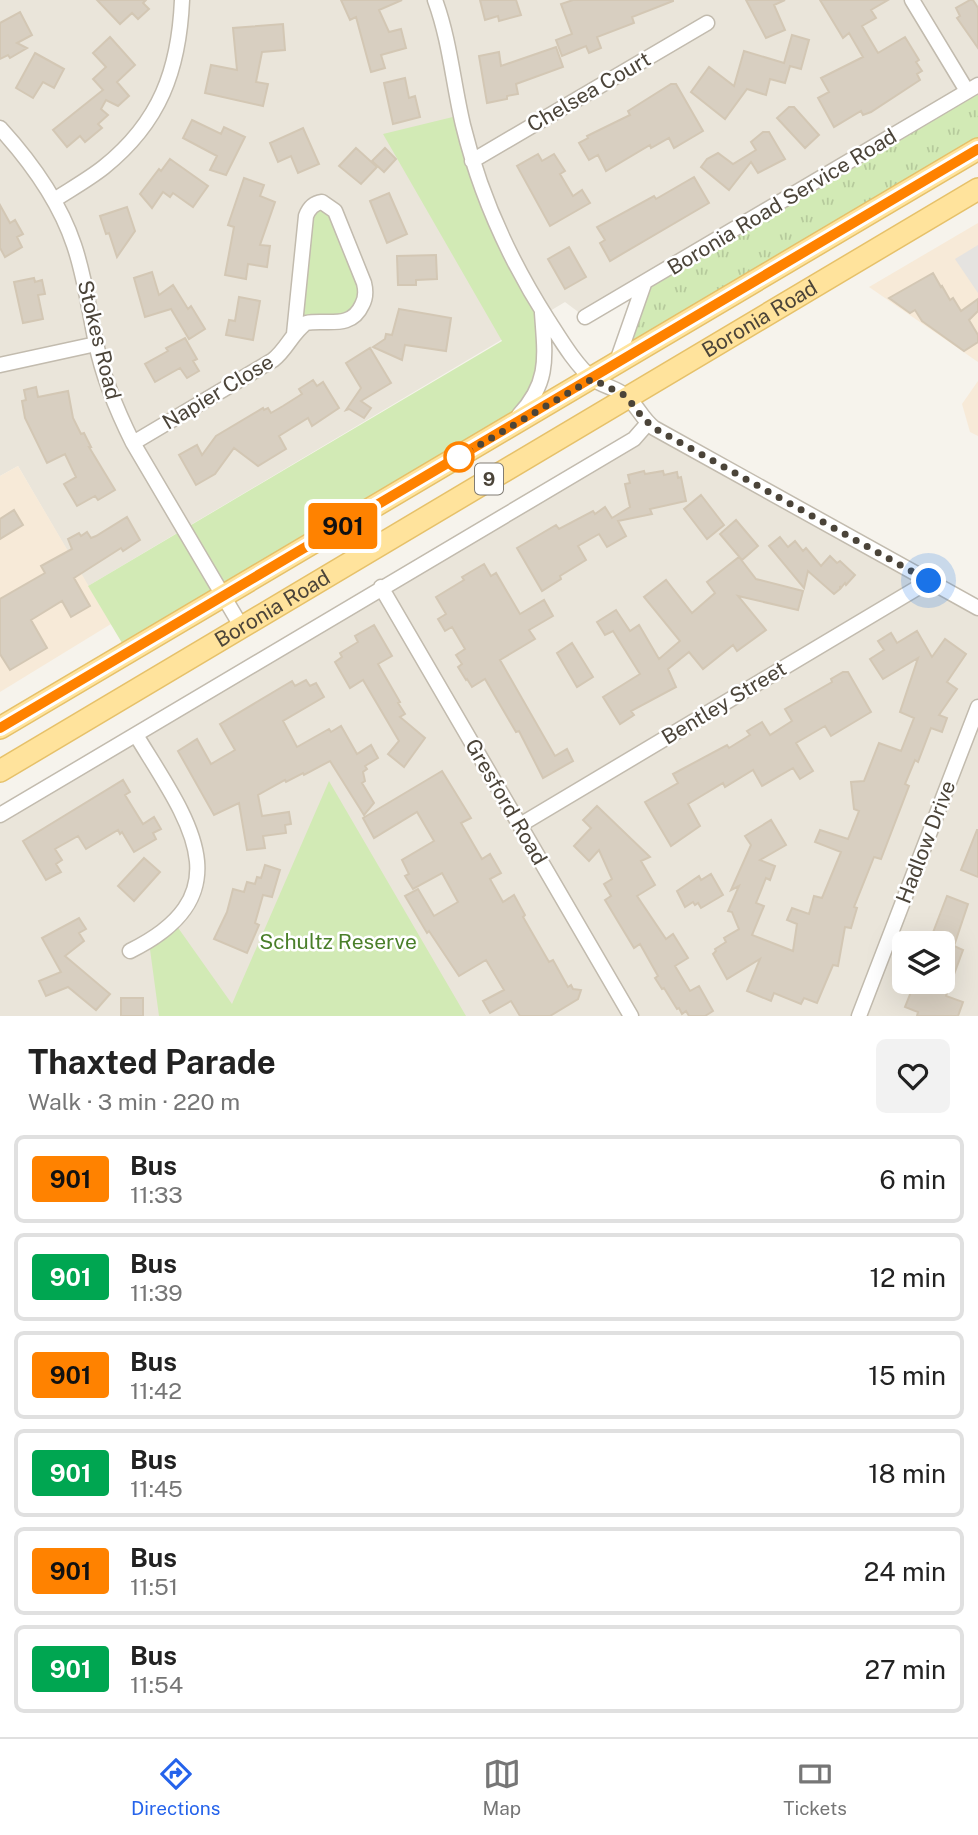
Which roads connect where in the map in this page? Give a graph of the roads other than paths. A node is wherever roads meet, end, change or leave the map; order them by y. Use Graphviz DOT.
graph roads {
  1 [pos="181,0"];
  2 [pos="435,0"];
  3 [pos="912,0"];
  4 [pos="707,23"];
  5 [pos="972,88"];
  6 [pos="0,128"];
  7 [pos="978,149"];
  8 [pos="472,161"];
  9 [pos="978,189"];
  10 [pos="54,200"];
  11 [pos="644,284"];
  12 [pos="541,310"];
  13 [pos="585,317"];
  14 [pos="294,334"];
  15 [pos="96,344"];
  16 [pos="616,364"];
  17 [pos="0,365"];
  18 [pos="592,379"];
  19 [pos="626,396"];
  20 [pos="648,423"];
  21 [pos="506,429"];
  22 [pos="133,443"];
  23 [pos="929,581"];
  24 [pos="382,587"];
  25 [pos="224,596"];
  26 [pos="978,608"];
  27 [pos="241,626"];
  28 [pos="978,707"];
  29 [pos="0,728"];
  30 [pos="136,735"];
  31 [pos="0,771"];
  32 [pos="0,815"];
  33 [pos="520,825"];
  34 [pos="130,951"];
  35 [pos="631,1016"];
  36 [pos="859,1016"];
  1 -- 10 [label="street"];
  2 -- 8 [label="street"];
  3 -- 5 [label="street"];
  4 -- 8 [label="street, Chelsea Court"];
  5 -- 11 [label="street, Boronia Road Service Road"];
  6 -- 10 [label="street, Stokes Road"];
  7 -- 16 [label="main road, Boronia Road / 9"];
  8 -- 12 [label="street"];
  9 -- 19 [label="main road, Boronia Road / 9"];
  10 -- 15 [label="street, Stokes Road"];
  11 -- 13 [label="street, Boronia Road Service Road"];
  11 -- 16 [label="street"];
  12 -- 18 [label="street"];
  12 -- 21 [label="street"];
  14 -- 14 [label="street"];
  14 -- 22 [label="street, Napier Close"];
  15 -- 17 [label="street"];
  15 -- 22 [label="street, Stokes Road"];
  16 -- 18 [label="main road, Boronia Road / 9"];
  18 -- 19 [label="street"];
  18 -- 21 [label="main road, Boronia Road / 9"];
  19 -- 20 [label="street"];
  19 -- 27 [label="main road, Boronia Road / 9"];
  20 -- 23 [label="street"];
  20 -- 24 [label="street, Boronia Road"];
  21 -- 25 [label="main road, Boronia Road / 9"];
  22 -- 25 [label="street, Stokes Road"];
  23 -- 26 [label="street"];
  23 -- 33 [label="street, Bentley Street"];
  24 -- 30 [label="street, Boronia Road"];
  24 -- 33 [label="street, Gresford Road"];
  25 -- 27 [label="street, Stokes Road"];
  25 -- 29 [label="main road, Boronia Road / 9"];
  27 -- 31 [label="main road, Boronia Road / 9"];
  28 -- 36 [label="street, Hadlow Drive"];
  30 -- 32 [label="street, Boronia Road"];
  30 -- 34 [label="street"];
  33 -- 35 [label="street, Gresford Road"];
}
